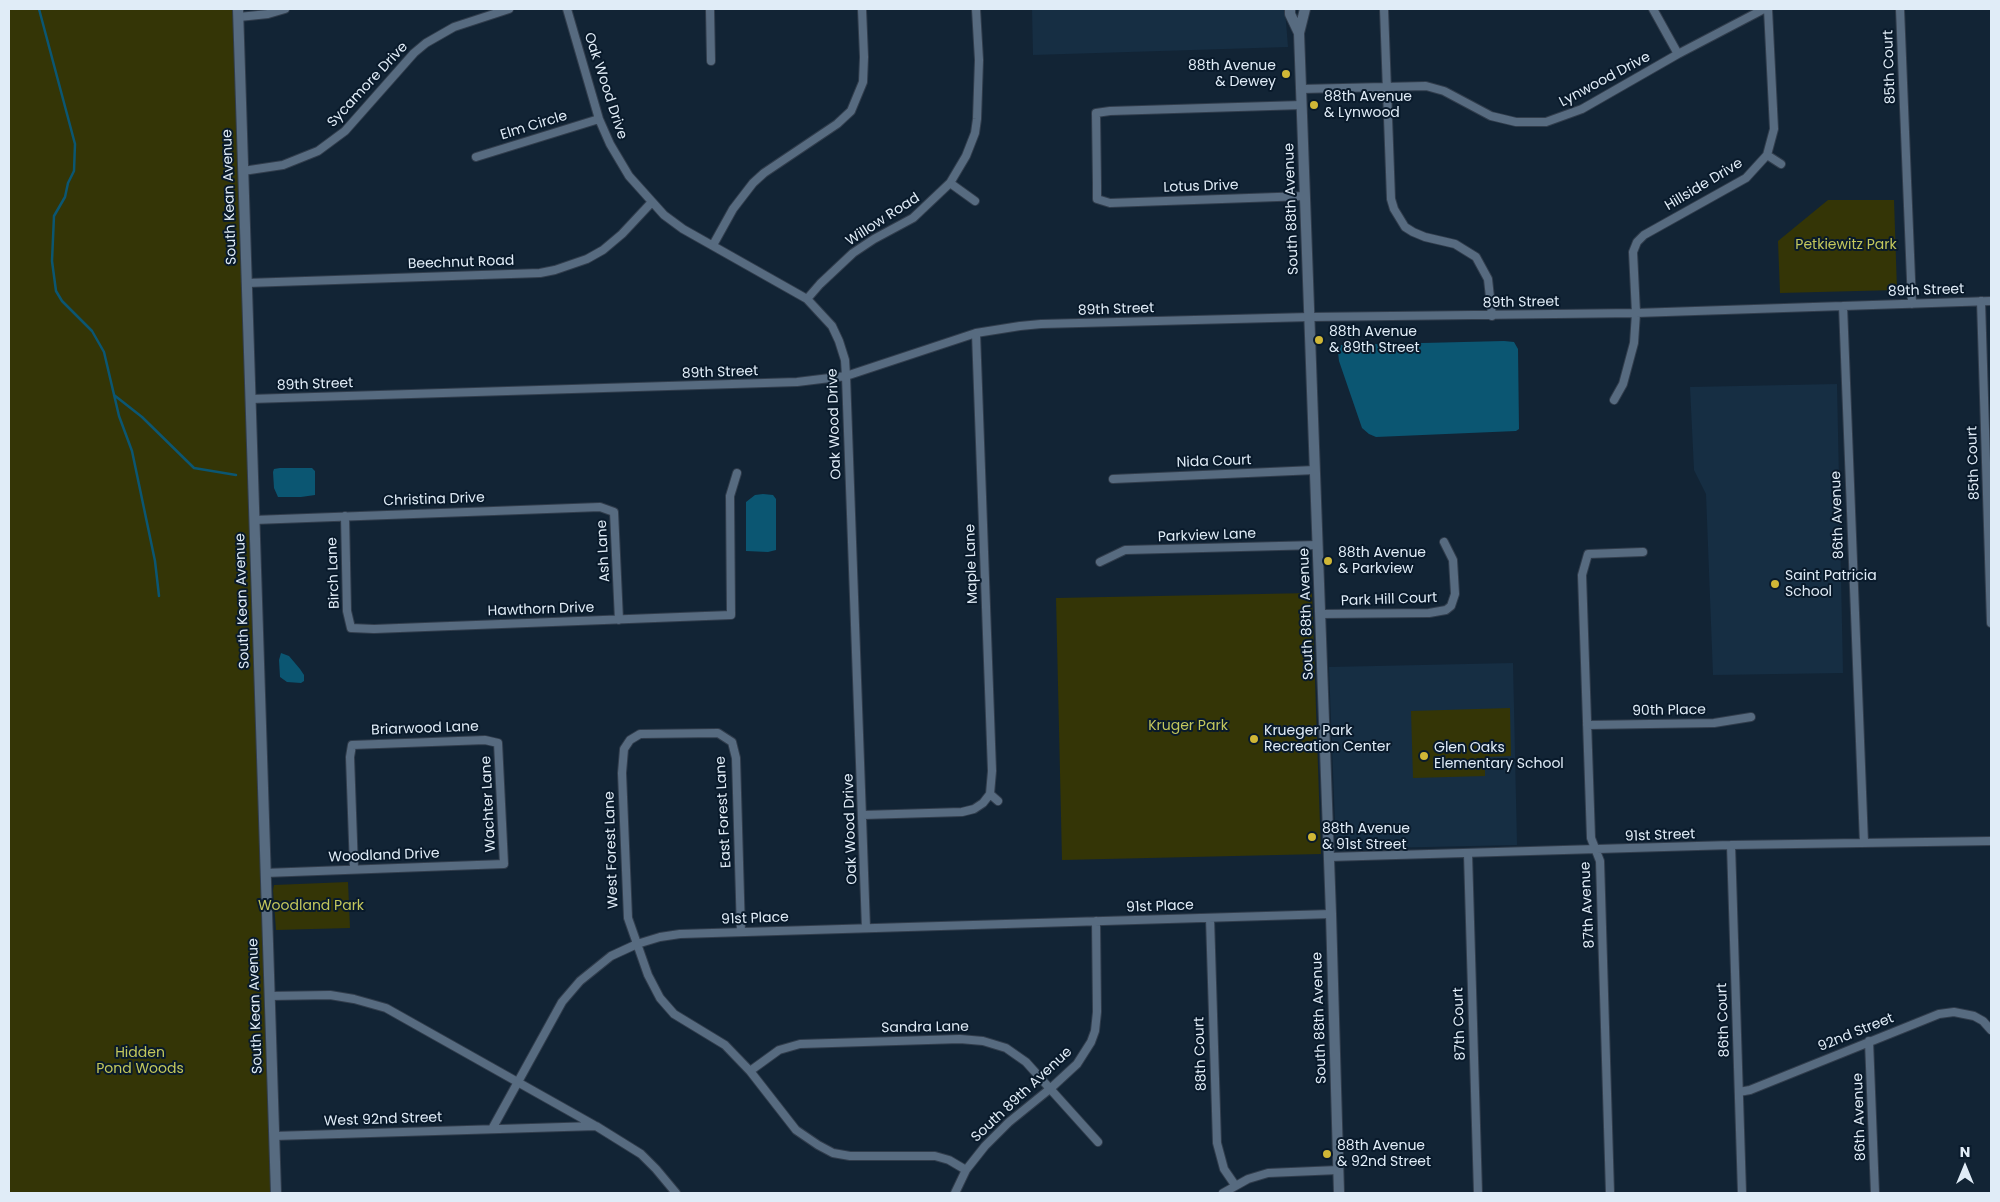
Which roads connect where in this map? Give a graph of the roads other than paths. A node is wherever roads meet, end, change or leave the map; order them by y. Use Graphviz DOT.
graph roads {
  1 [pos="285,9"];
  2 [pos="509,9"];
  3 [pos="567,9"];
  4 [pos="710,9"];
  5 [pos="862,9"];
  6 [pos="976,9"];
  7 [pos="1290,9"];
  8 [pos="1306,9"];
  9 [pos="1384,9"];
  10 [pos="1652,9"];
  11 [pos="1766,9"];
  12 [pos="1900,9"];
  13 [pos="238,13"];
  14 [pos="1300,33"];
  15 [pos="1678,54"];
  16 [pos="711,61"];
  17 [pos="1386,86"];
  18 [pos="1302,90"];
  19 [pos="1302,105"];
  20 [pos="599,119"];
  21 [pos="1767,155"];
  22 [pos="476,157"];
  23 [pos="1781,164"];
  24 [pos="243,170"];
  25 [pos="950,183"];
  26 [pos="1305,196"];
  27 [pos="975,201"];
  28 [pos="651,202"];
  29 [pos="713,245"];
  30 [pos="247,284"];
  31 [pos="808,299"];
  32 [pos="1991,301"];
  33 [pos="1981,302"];
  34 [pos="1912,304"];
  35 [pos="1843,306"];
  36 [pos="1636,313"];
  37 [pos="1492,316"];
  38 [pos="1310,317"];
  39 [pos="976,333"];
  40 [pos="846,376"];
  41 [pos="250,399"];
  42 [pos="1614,400"];
  43 [pos="1315,470"];
  44 [pos="737,473"];
  45 [pos="1113,479"];
  46 [pos="614,512"];
  47 [pos="345,516"];
  48 [pos="254,520"];
  49 [pos="1444,542"];
  50 [pos="1318,545"];
  51 [pos="1643,552"];
  52 [pos="1100,562"];
  53 [pos="1320,614"];
  54 [pos="619,620"];
  55 [pos="1991,623"];
  56 [pos="351,628"];
  57 [pos="1751,716"];
  58 [pos="1587,725"];
  59 [pos="498,743"];
  60 [pos="622,773"];
  61 [pos="990,794"];
  62 [pos="998,801"];
  63 [pos="863,815"];
  64 [pos="1991,840"];
  65 [pos="1864,843"];
  66 [pos="1732,845"];
  67 [pos="1596,851"];
  68 [pos="1468,854"];
  69 [pos="1329,857"];
  70 [pos="504,864"];
  71 [pos="354,869"];
  72 [pos="265,873"];
  73 [pos="1331,914"];
  74 [pos="1210,918"];
  75 [pos="1096,921"];
  76 [pos="866,928"];
  77 [pos="741,932"];
  78 [pos="637,944"];
  79 [pos="269,996"];
  80 [pos="1991,1030"];
  81 [pos="1869,1041"];
  82 [pos="750,1071"];
  83 [pos="517,1081"];
  84 [pos="1050,1088"];
  85 [pos="1739,1092"];
  86 [pos="596,1126"];
  87 [pos="492,1129"];
  88 [pos="274,1136"];
  89 [pos="1098,1142"];
  90 [pos="966,1170"];
  91 [pos="1338,1170"];
  92 [pos="1235,1185"];
  93 [pos="276,1193"];
  94 [pos="676,1193"];
  95 [pos="955,1193"];
  96 [pos="1223,1193"];
  97 [pos="1339,1193"];
  98 [pos="1478,1193"];
  99 [pos="1610,1193"];
  100 [pos="1742,1193"];
  101 [pos="1875,1193"];
  1 -- 13 [label="street"];
  2 -- 24 [label="street, Sycamore Drive"];
  3 -- 20 [label="street, Oak Wood Drive"];
  4 -- 16 [label="street"];
  5 -- 29 [label="street"];
  6 -- 25 [label="street, Willow Road"];
  7 -- 14 [label="street, South 88th Avenue"];
  8 -- 14 [label="street, South 88th Avenue"];
  9 -- 17 [label="street"];
  10 -- 15 [label="street"];
  11 -- 15 [label="street, Lynwood Drive"];
  11 -- 21 [label="street, Hillside Drive"];
  12 -- 34 [label="street, 85th Court"];
  13 -- 24 [label="street, South Kean Avenue"];
  14 -- 18 [label="street, South 88th Avenue"];
  15 -- 17 [label="street, Lynwood Drive"];
  17 -- 18 [label="street, Lynwood Drive"];
  17 -- 37 [label="street"];
  18 -- 19 [label="street, South 88th Avenue"];
  19 -- 26 [label="street, South 88th Avenue"];
  19 -- 26 [label="street, Lotus Drive"];
  20 -- 22 [label="street, Elm Circle"];
  20 -- 28 [label="street, Oak Wood Drive"];
  21 -- 23 [label="street"];
  21 -- 36 [label="street, Hillside Drive"];
  24 -- 30 [label="street, South Kean Avenue"];
  25 -- 27 [label="street"];
  25 -- 31 [label="street, Willow Road"];
  26 -- 38 [label="street, South 88th Avenue"];
  28 -- 29 [label="street, Oak Wood Drive"];
  28 -- 30 [label="street, Beechnut Road"];
  29 -- 31 [label="street, Oak Wood Drive"];
  30 -- 41 [label="street, South Kean Avenue"];
  31 -- 40 [label="street, Oak Wood Drive"];
  32 -- 33 [label="street, 89th Street"];
  33 -- 34 [label="street, 89th Street"];
  33 -- 55 [label="street, 85th Court"];
  34 -- 35 [label="street, 89th Street"];
  35 -- 36 [label="street, 89th Street"];
  35 -- 65 [label="street, 86th Avenue"];
  36 -- 37 [label="street, 89th Street"];
  36 -- 42 [label="street"];
  37 -- 38 [label="street, 89th Street"];
  38 -- 39 [label="street, 89th Street"];
  38 -- 43 [label="street, South 88th Avenue"];
  39 -- 40 [label="street, 89th Street"];
  39 -- 61 [label="street, Maple Lane"];
  40 -- 41 [label="street, 89th Street"];
  40 -- 63 [label="street, Oak Wood Drive"];
  41 -- 48 [label="street, South Kean Avenue"];
  43 -- 45 [label="street, Nida Court"];
  43 -- 50 [label="street, South 88th Avenue"];
  44 -- 54 [label="street, Hawthorn Drive"];
  46 -- 47 [label="street, Christina Drive"];
  46 -- 54 [label="street, Ash Lane"];
  47 -- 48 [label="street, Christina Drive"];
  47 -- 56 [label="street, Birch Lane"];
  48 -- 72 [label="street, South Kean Avenue"];
  49 -- 53 [label="street, Park Hill Court"];
  50 -- 52 [label="street, Parkview Lane"];
  50 -- 53 [label="street, South 88th Avenue"];
  51 -- 58 [label="street, 87th Avenue"];
  53 -- 69 [label="street, South 88th Avenue"];
  54 -- 56 [label="street, Hawthorn Drive"];
  57 -- 58 [label="street, 90th Place"];
  58 -- 67 [label="street, 87th Avenue"];
  59 -- 70 [label="street, Wachter Lane"];
  59 -- 71 [label="street, Briarwood Lane"];
  60 -- 77 [label="street, East Forest Lane"];
  60 -- 78 [label="street, West Forest Lane"];
  61 -- 62 [label="street"];
  61 -- 63 [label="street"];
  63 -- 76 [label="street, Oak Wood Drive"];
  64 -- 65 [label="street, 91st Street"];
  65 -- 66 [label="street, 91st Street"];
  66 -- 67 [label="street, 91st Street"];
  66 -- 85 [label="street, 86th Court"];
  67 -- 68 [label="street, 91st Street"];
  67 -- 99 [label="street, 87th Avenue"];
  68 -- 69 [label="street, 91st Street"];
  68 -- 98 [label="street, 87th Court"];
  69 -- 73 [label="street, South 88th Avenue"];
  70 -- 71 [label="street, Woodland Drive"];
  71 -- 72 [label="street, Woodland Drive"];
  72 -- 79 [label="street, South Kean Avenue"];
  73 -- 74 [label="street, 91st Place"];
  73 -- 91 [label="street, South 88th Avenue"];
  74 -- 75 [label="street, 91st Place"];
  74 -- 92 [label="street, 88th Court"];
  75 -- 76 [label="street, 91st Place"];
  75 -- 84 [label="street, South 89th Avenue"];
  76 -- 77 [label="street, 91st Place"];
  77 -- 78 [label="street, 91st Place"];
  78 -- 82 [label="street, West Forest Lane"];
  78 -- 83 [label="street, 91st Place"];
  79 -- 83 [label="street"];
  79 -- 88 [label="street, South Kean Avenue"];
  80 -- 81 [label="street, 92nd Street"];
  81 -- 85 [label="street, 92nd Street"];
  81 -- 101 [label="street, 86th Avenue"];
  82 -- 84 [label="street, Sandra Lane"];
  82 -- 90 [label="street, West Forest Lane"];
  83 -- 86 [label="street"];
  83 -- 87 [label="street"];
  84 -- 89 [label="street, Sandra Lane"];
  84 -- 90 [label="street, South 89th Avenue"];
  85 -- 100 [label="street, 86th Court"];
  86 -- 87 [label="street, West 92nd Street"];
  86 -- 94 [label="street"];
  87 -- 88 [label="street, West 92nd Street"];
  88 -- 93 [label="street, South Kean Avenue"];
  90 -- 95 [label="street, South 89th Avenue"];
  91 -- 92 [label="street"];
  91 -- 97 [label="street, South 88th Avenue"];
  92 -- 96 [label="street"];
}
